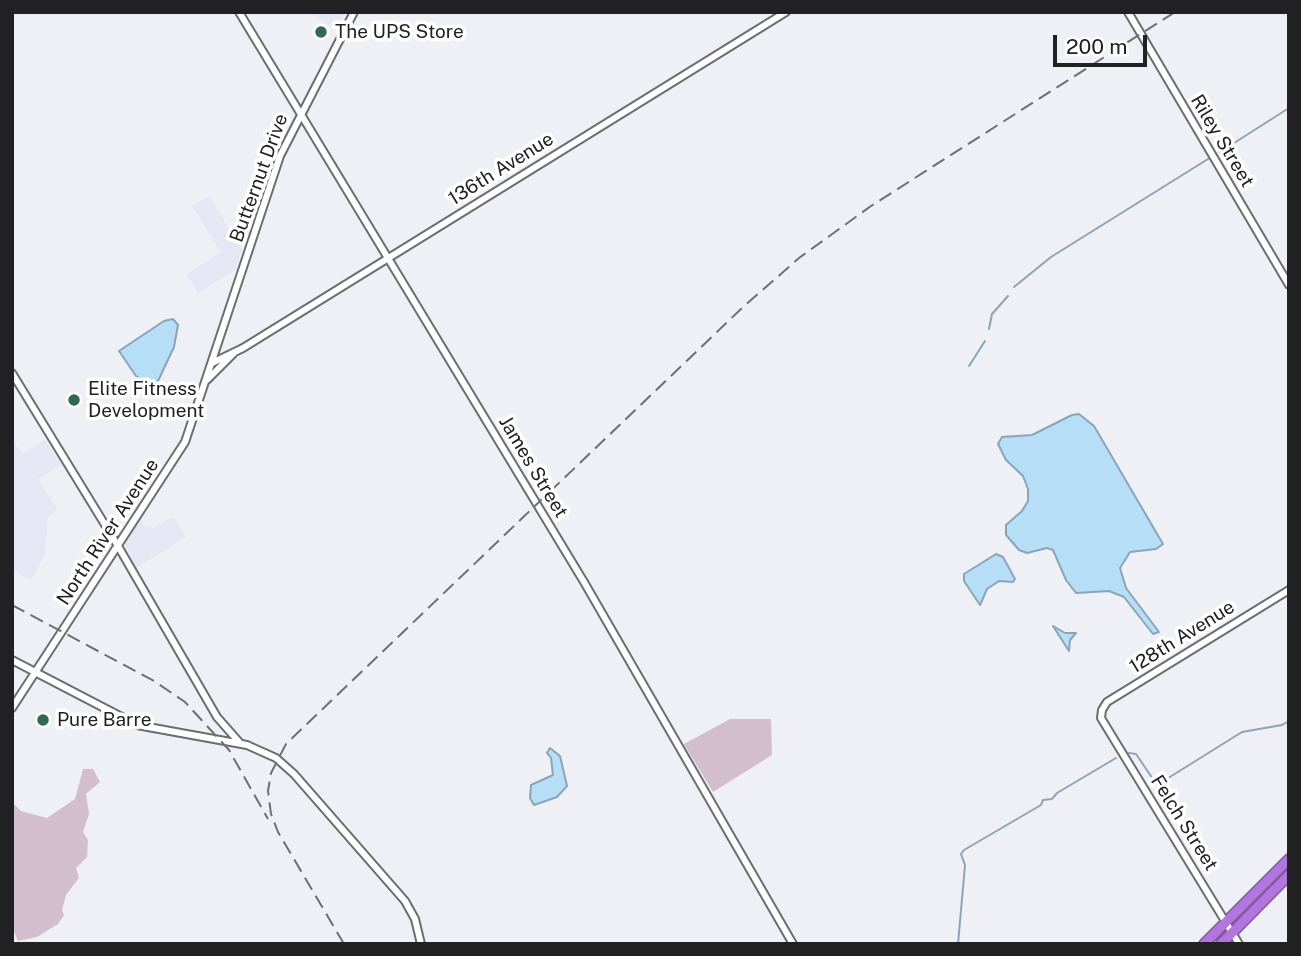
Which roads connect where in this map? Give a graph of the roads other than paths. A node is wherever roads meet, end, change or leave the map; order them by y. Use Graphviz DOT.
graph roads {
  1 [pos="239,12"];
  2 [pos="354,12"];
  3 [pos="786,12"];
  4 [pos="1128,12"];
  5 [pos="300,112"];
  6 [pos="387,258"];
  7 [pos="1289,285"];
  8 [pos="233,354"];
  9 [pos="212,363"];
  10 [pos="12,373"];
  11 [pos="206,380"];
  12 [pos="118,546"];
  13 [pos="1289,590"];
  14 [pos="12,660"];
  15 [pos="36,674"];
  16 [pos="12,708"];
  17 [pos="1101,718"];
  18 [pos="235,741"];
  19 [pos="1289,859"];
  20 [pos="1289,876"];
  21 [pos="1226,922"];
  22 [pos="1232,932"];
  23 [pos="421,944"];
  24 [pos="793,944"];
  25 [pos="1204,944"];
  26 [pos="1220,944"];
  27 [pos="1239,944"];
  1 -- 5 [label="street, James Street"];
  2 -- 5 [label="street, Butternut Drive"];
  3 -- 6 [label="street, 136th Avenue"];
  4 -- 7 [label="street, Riley Street"];
  5 -- 6 [label="street, James Street"];
  5 -- 9 [label="street, Butternut Drive"];
  6 -- 8 [label="street, 136th Avenue"];
  6 -- 24 [label="street, James Street"];
  8 -- 9 [label="street, 136th Avenue"];
  8 -- 11 [label="street, 136th Avenue"];
  9 -- 11 [label="street, North River Avenue"];
  10 -- 12 [label="street"];
  11 -- 12 [label="street, North River Avenue"];
  12 -- 15 [label="street, North River Avenue"];
  12 -- 18 [label="street"];
  13 -- 17 [label="street, 128th Avenue"];
  14 -- 15 [label="street"];
  15 -- 16 [label="street, North River Avenue"];
  15 -- 18 [label="street"];
  17 -- 21 [label="street, Felch Street"];
  18 -- 23 [label="street"];
  19 -- 21 [label="highway"];
  20 -- 22 [label="highway"];
  21 -- 22 [label="street, Felch Street"];
  21 -- 25 [label="highway"];
  22 -- 26 [label="highway"];
  22 -- 27 [label="street, Felch Street"];
}
